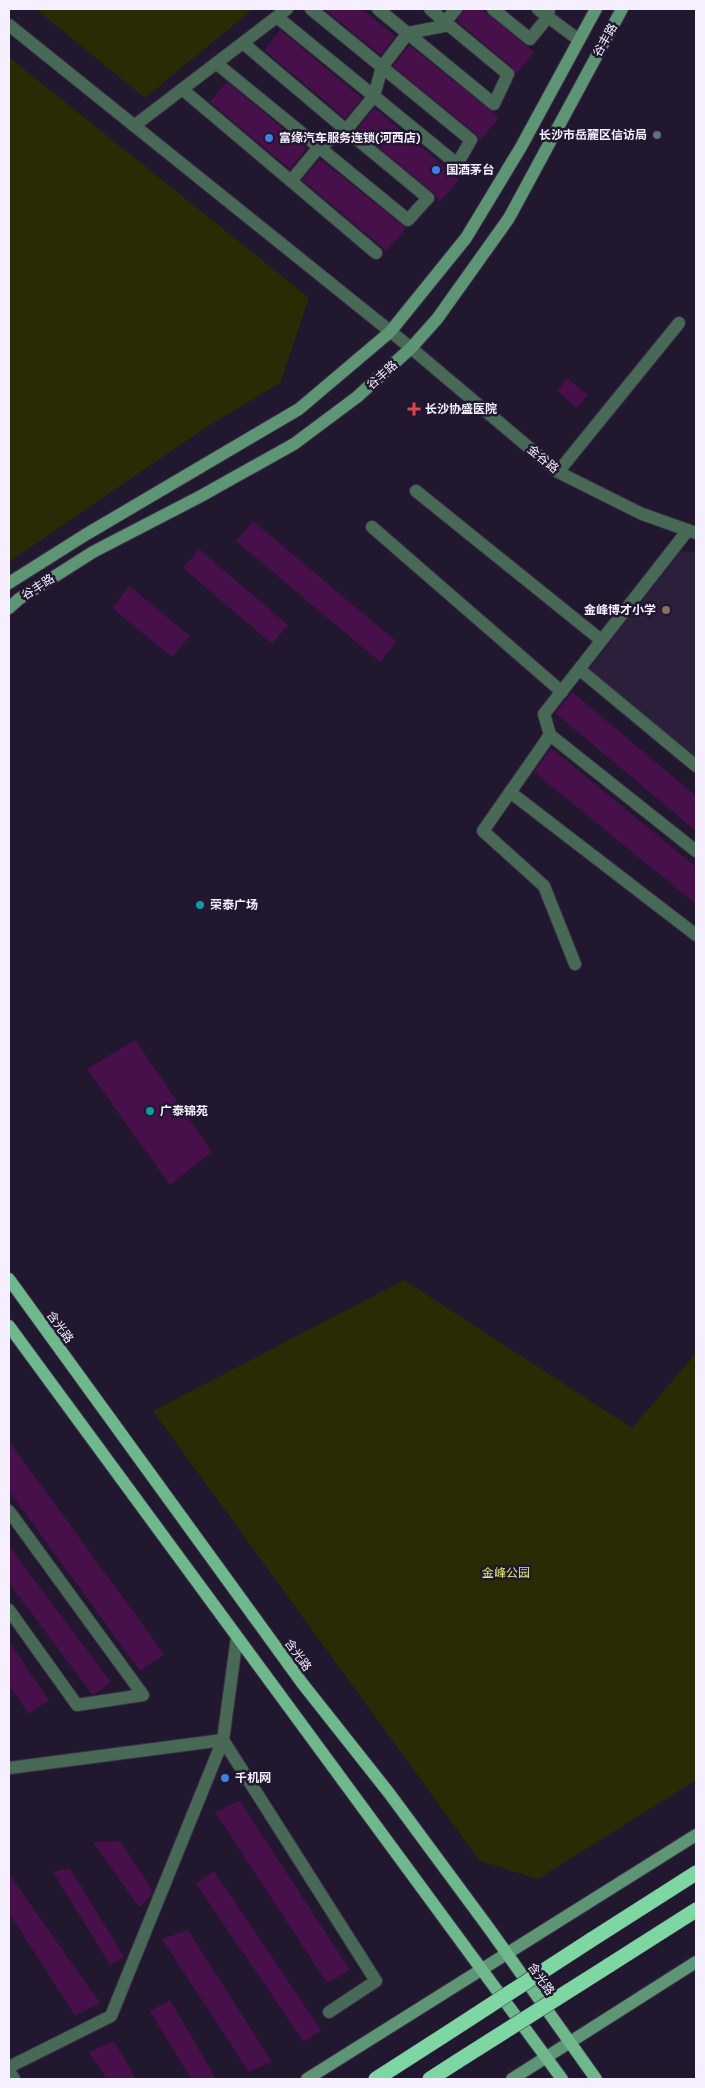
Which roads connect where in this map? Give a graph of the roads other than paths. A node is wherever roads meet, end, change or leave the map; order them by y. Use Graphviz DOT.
graph roads {
  1 [pos="311,9"];
  2 [pos="378,9"];
  3 [pos="430,9"];
  4 [pos="456,9"];
  5 [pos="493,9"];
  6 [pos="538,9"];
  7 [pos="596,9"];
  8 [pos="622,9"];
  9 [pos="282,13"];
  10 [pos="549,13"];
  11 [pos="447,23"];
  12 [pos="9,25"];
  13 [pos="408,33"];
  14 [pos="579,40"];
  15 [pos="243,43"];
  16 [pos="216,63"];
  17 [pos="382,67"];
  18 [pos="182,89"];
  19 [pos="374,96"];
  20 [pos="134,126"];
  21 [pos="346,130"];
  22 [pos="319,147"];
  23 [pos="291,181"];
  24 [pos="376,253"];
  25 [pos="679,323"];
  26 [pos="390,332"];
  27 [pos="411,348"];
  28 [pos="558,472"];
  29 [pos="416,492"];
  30 [pos="372,526"];
  31 [pos="692,531"];
  32 [pos="9,583"];
  33 [pos="9,608"];
  34 [pos="601,640"];
  35 [pos="579,669"];
  36 [pos="562,692"];
  37 [pos="550,735"];
  38 [pos="696,766"];
  39 [pos="510,792"];
  40 [pos="696,851"];
  41 [pos="696,935"];
  42 [pos="575,964"];
  43 [pos="9,1280"];
  44 [pos="9,1326"];
  45 [pos="9,1511"];
  46 [pos="9,1610"];
  47 [pos="237,1638"];
  48 [pos="223,1740"];
  49 [pos="9,1768"];
  50 [pos="696,1835"];
  51 [pos="696,1873"];
  52 [pos="696,1910"];
  53 [pos="507,1954"];
  54 [pos="696,1962"];
  55 [pos="482,1970"];
  56 [pos="328,2012"];
  57 [pos="570,2043"];
  58 [pos="546,2058"];
  59 [pos="9,2067"];
  60 [pos="9,2071"];
  61 [pos="14,2079"];
  62 [pos="307,2079"];
  63 [pos="376,2079"];
  64 [pos="430,2079"];
  65 [pos="512,2079"];
  66 [pos="562,2079"];
  67 [pos="596,2079"];
  1 -- 17 [label="street"];
  2 -- 13 [label="street"];
  3 -- 11 [label="street"];
  4 -- 11 [label="street"];
  5 -- 10 [label="street"];
  6 -- 10 [label="street"];
  7 -- 14 [label="street, 谷丰路"];
  8 -- 27 [label="street, 谷丰路"];
  9 -- 15 [label="street"];
  9 -- 19 [label="street"];
  10 -- 14 [label="street"];
  11 -- 13 [label="street"];
  11 -- 13 [label="street"];
  12 -- 20 [label="street, 金谷路"];
  13 -- 17 [label="street"];
  14 -- 26 [label="street, 谷丰路"];
  15 -- 16 [label="street"];
  15 -- 21 [label="street"];
  16 -- 18 [label="street"];
  16 -- 22 [label="street"];
  17 -- 19 [label="street"];
  17 -- 19 [label="street"];
  18 -- 20 [label="street"];
  18 -- 23 [label="street"];
  19 -- 21 [label="street"];
  20 -- 26 [label="street, 金谷路"];
  21 -- 22 [label="street"];
  21 -- 22 [label="street"];
  22 -- 23 [label="street"];
  23 -- 24 [label="street"];
  25 -- 28 [label="street"];
  26 -- 27 [label="street, 金谷路"];
  26 -- 32 [label="street, 谷丰路"];
  27 -- 28 [label="street, 金谷路"];
  27 -- 33 [label="street, 谷丰路"];
  28 -- 31 [label="street, 金谷路"];
  29 -- 34 [label="street"];
  30 -- 36 [label="street"];
  31 -- 34 [label="street"];
  34 -- 35 [label="street"];
  35 -- 36 [label="street"];
  35 -- 38 [label="street"];
  36 -- 37 [label="street"];
  37 -- 39 [label="street"];
  37 -- 40 [label="street"];
  39 -- 41 [label="street"];
  39 -- 42 [label="street"];
  43 -- 53 [label="main road, 含光路"];
  44 -- 47 [label="main road"];
  45 -- 46 [label="street"];
  47 -- 48 [label="street"];
  47 -- 55 [label="main road"];
  48 -- 49 [label="street"];
  48 -- 56 [label="street"];
  48 -- 59 [label="street"];
  50 -- 53 [label="street"];
  51 -- 63 [label="highway, bridge"];
  52 -- 64 [label="highway, bridge"];
  53 -- 55 [label="street"];
  53 -- 57 [label="main road, 含光路"];
  54 -- 57 [label="street"];
  55 -- 58 [label="main road"];
  55 -- 62 [label="street"];
  57 -- 58 [label="street"];
  57 -- 67 [label="main road, 含光路"];
  58 -- 65 [label="street"];
  58 -- 66 [label="main road"];
  60 -- 61 [label="street"];
}
